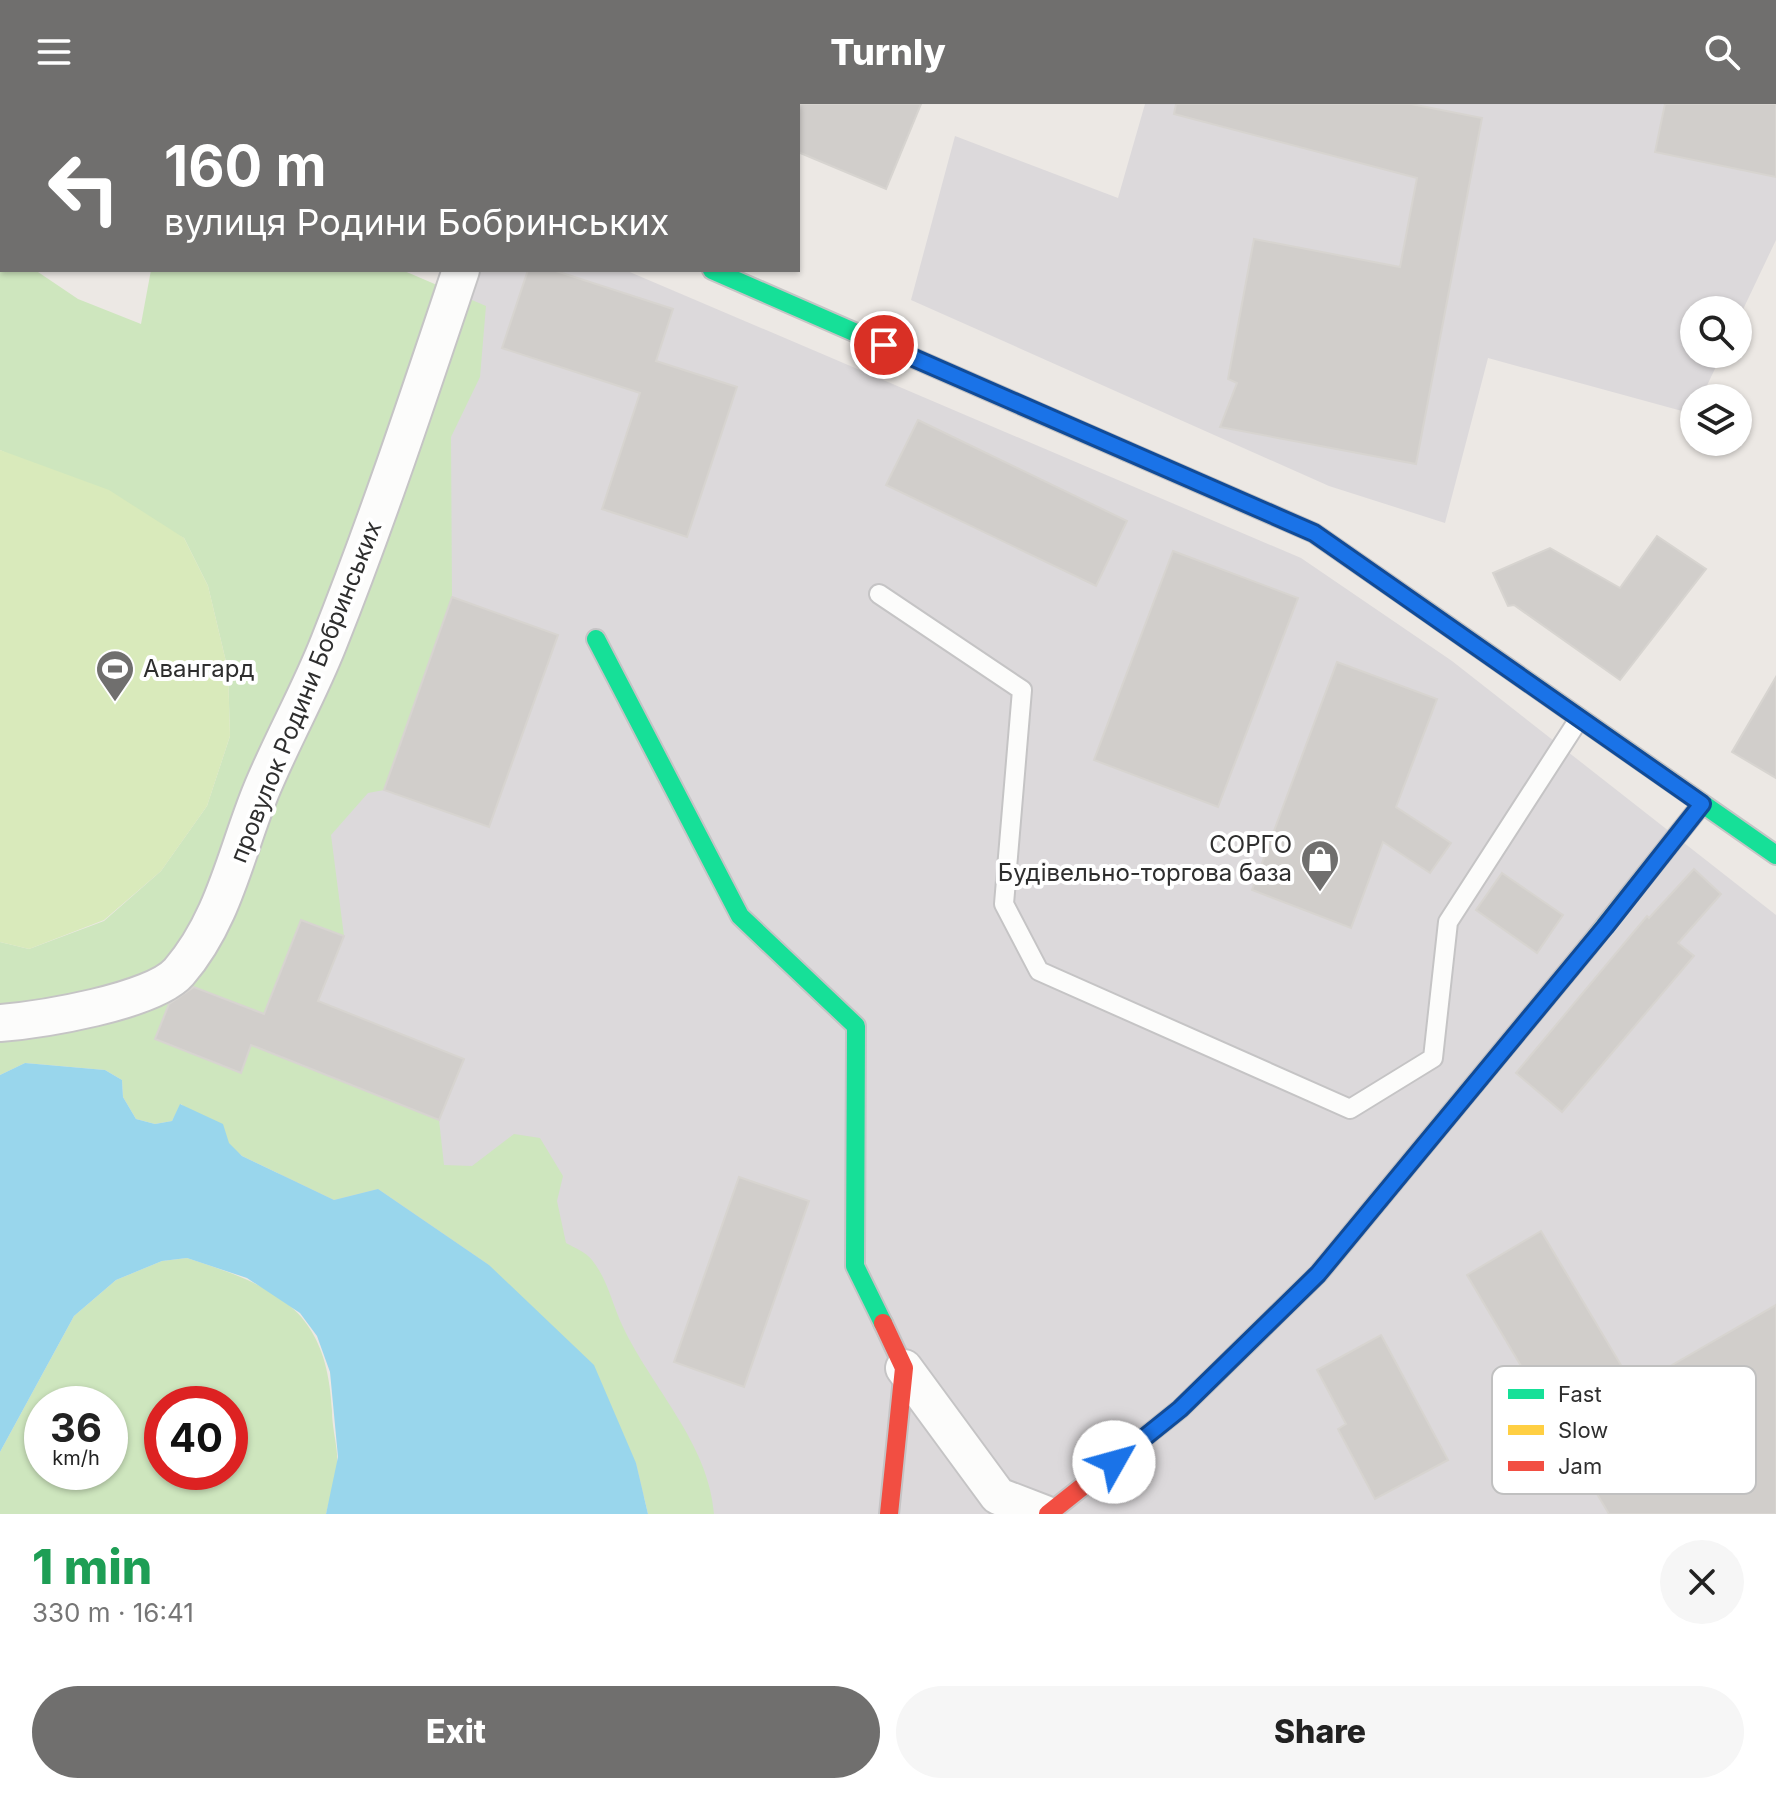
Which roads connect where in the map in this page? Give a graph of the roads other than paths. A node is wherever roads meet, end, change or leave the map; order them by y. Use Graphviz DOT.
graph roads {
  1 [pos="460,272"];
  2 [pos="717,272"];
  3 [pos="879,594"];
  4 [pos="596,639"];
  5 [pos="1579,719"];
  6 [pos="1702,804"];
  7 [pos="1776,855"];
  8 [pos="0,1023"];
  9 [pos="904,1368"];
  10 [pos="987,1505"];
  11 [pos="889,1514"];
  12 [pos="1047,1514"];
  1 -- 8 [label="street, провулок Родини Бобринських"];
  2 -- 5 [label="street"];
  3 -- 5 [label="lane"];
  4 -- 9 [label="street"];
  5 -- 6 [label="street"];
  6 -- 7 [label="street"];
  6 -- 12 [label="street"];
  9 -- 10 [label="street"];
  9 -- 11 [label="street"];
  10 -- 12 [label="street"];
}
